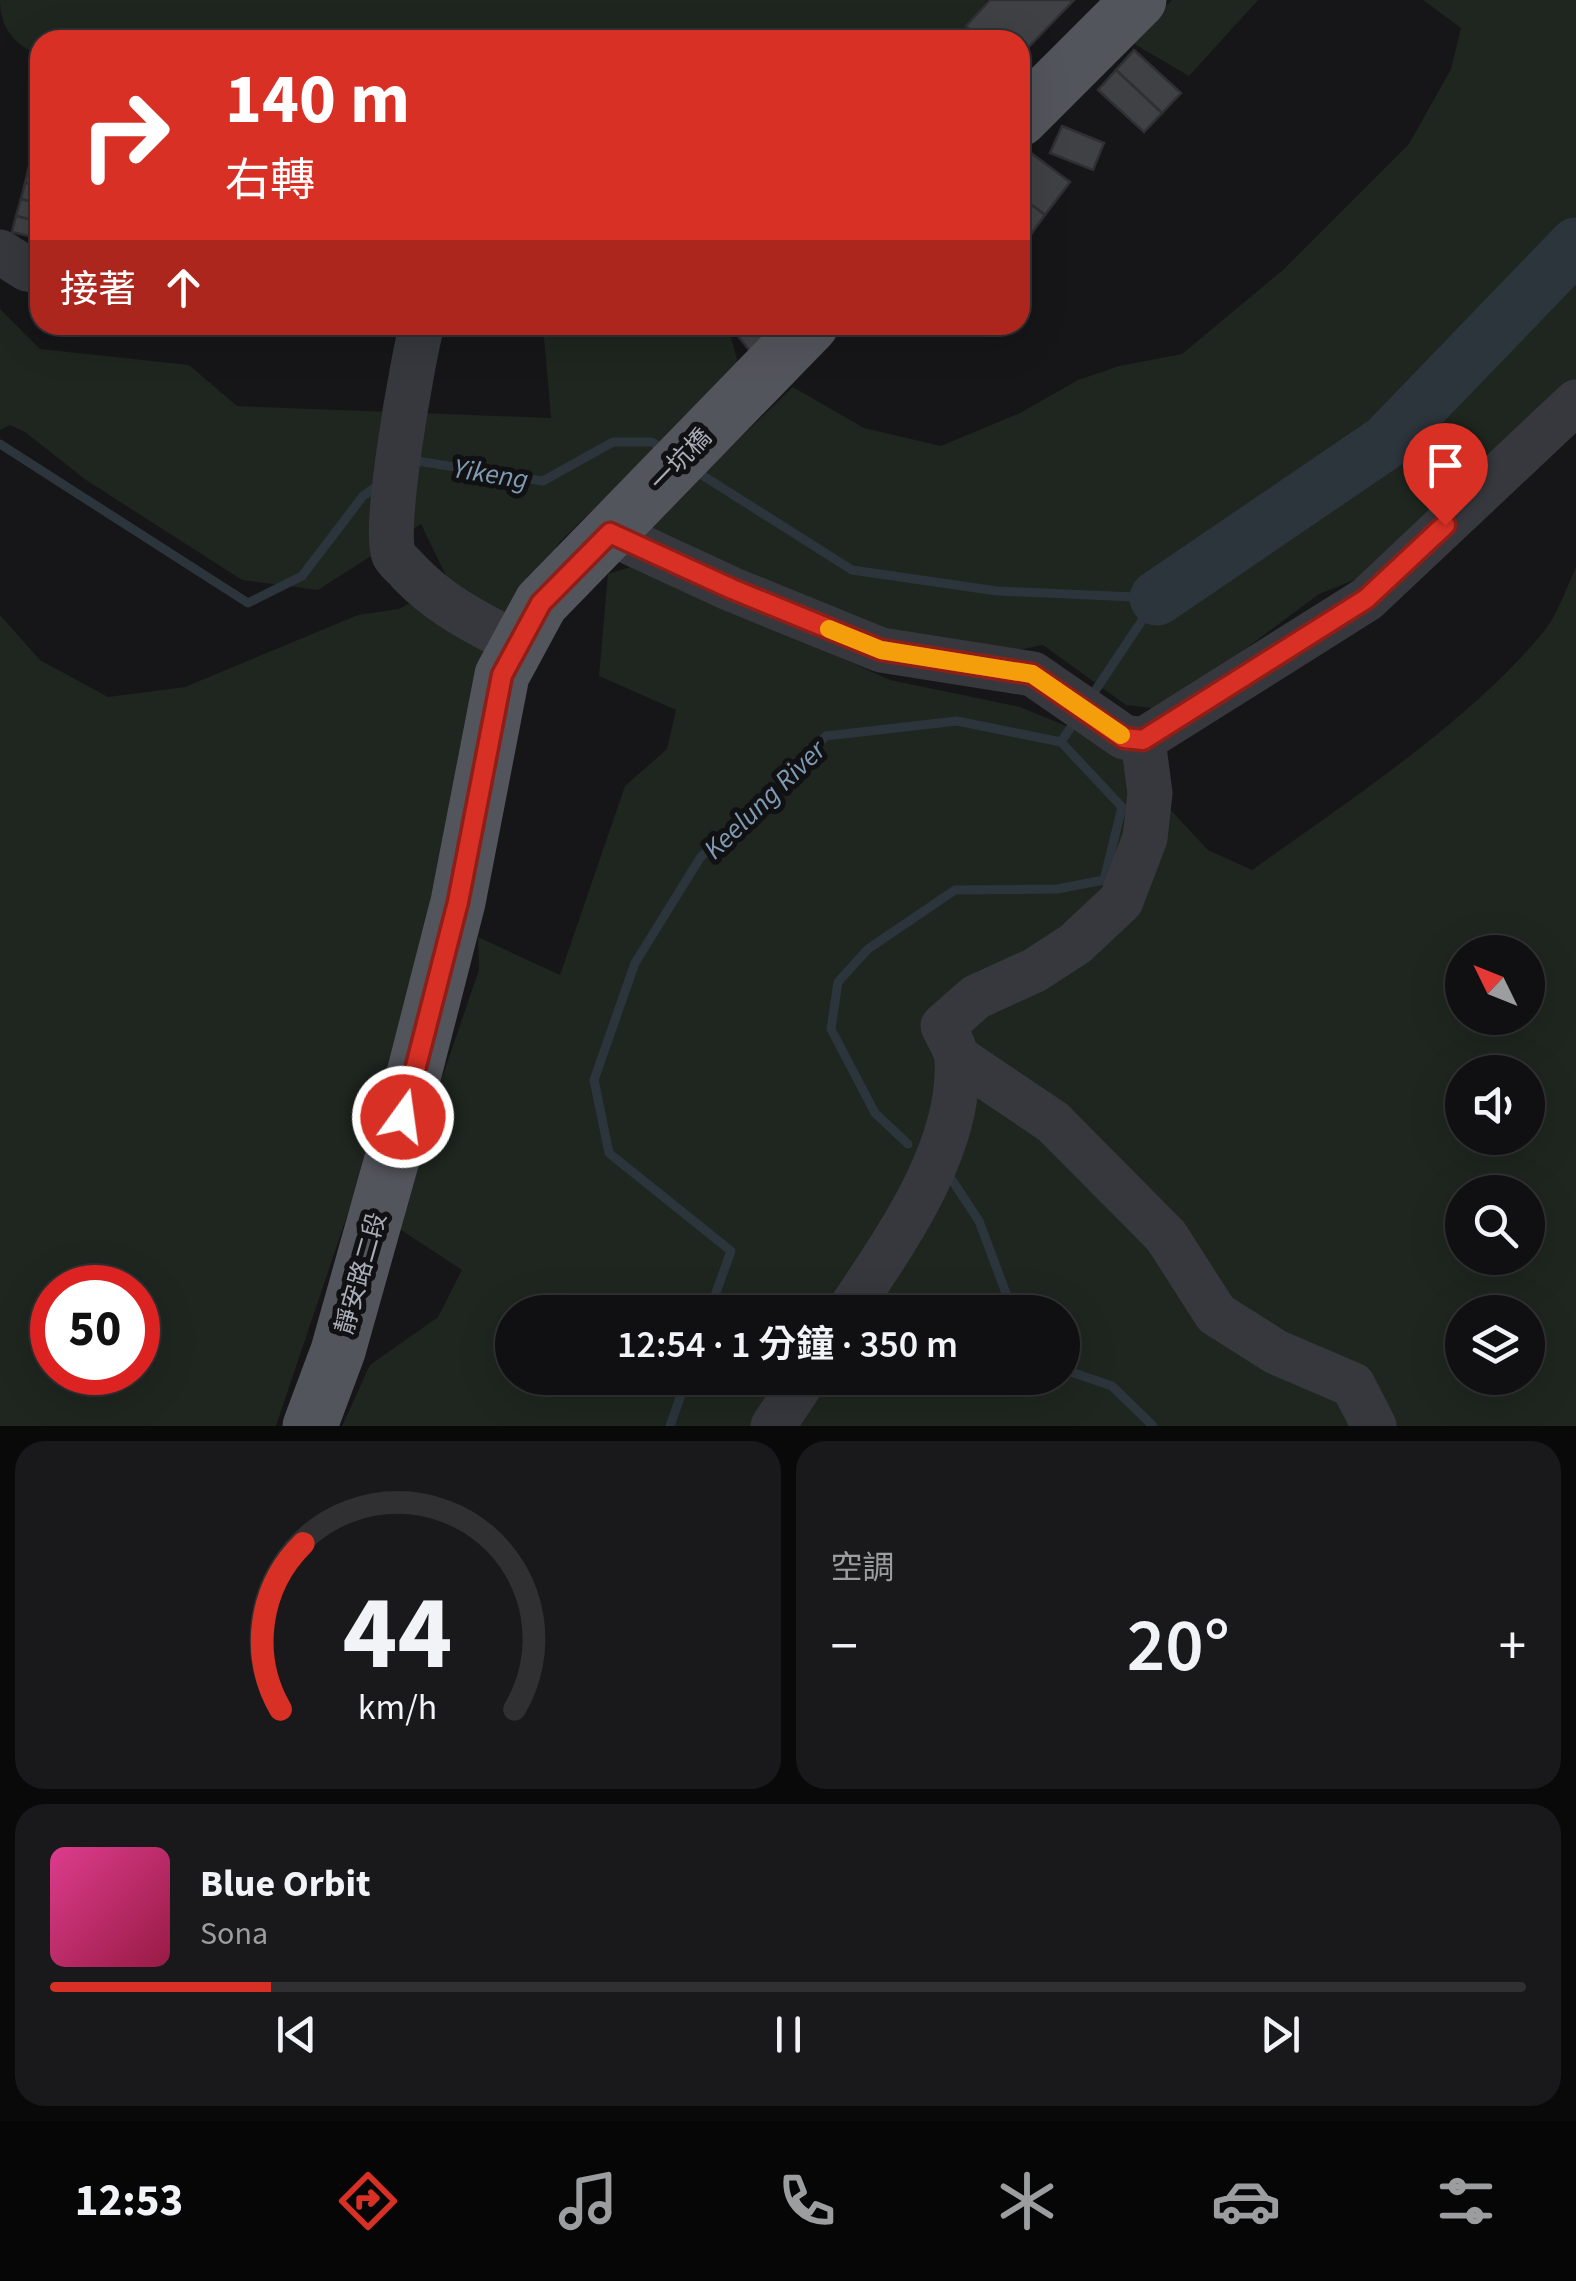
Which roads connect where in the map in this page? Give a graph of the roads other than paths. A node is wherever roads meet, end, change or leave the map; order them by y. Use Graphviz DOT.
graph roads {
  1 [pos="1139,0"];
  2 [pos="1030,109"];
  3 [pos="0,252"];
  4 [pos="30,269"];
  5 [pos="419,335"];
  6 [pos="801,335"];
  7 [pos="1576,402"];
  8 [pos="619,524"];
  9 [pos="518,645"];
  10 [pos="1134,739"];
  11 [pos="958,1058"];
  12 [pos="859,1295"];
  13 [pos="794,1395"];
  14 [pos="310,1426"];
  15 [pos="773,1426"];
  16 [pos="1374,1426"];
  1 -- 2 [label="main road"];
  3 -- 4 [label="street"];
  5 -- 9 [label="street"];
  6 -- 8 [label="main road, 一坑橋"];
  7 -- 10 [label="street"];
  8 -- 9 [label="main road, 靜安路二段"];
  8 -- 10 [label="street"];
  9 -- 14 [label="main road, 靜安路二段"];
  10 -- 11 [label="street"];
  11 -- 12 [label="street"];
  11 -- 16 [label="street"];
  13 -- 15 [label="street"];
}
